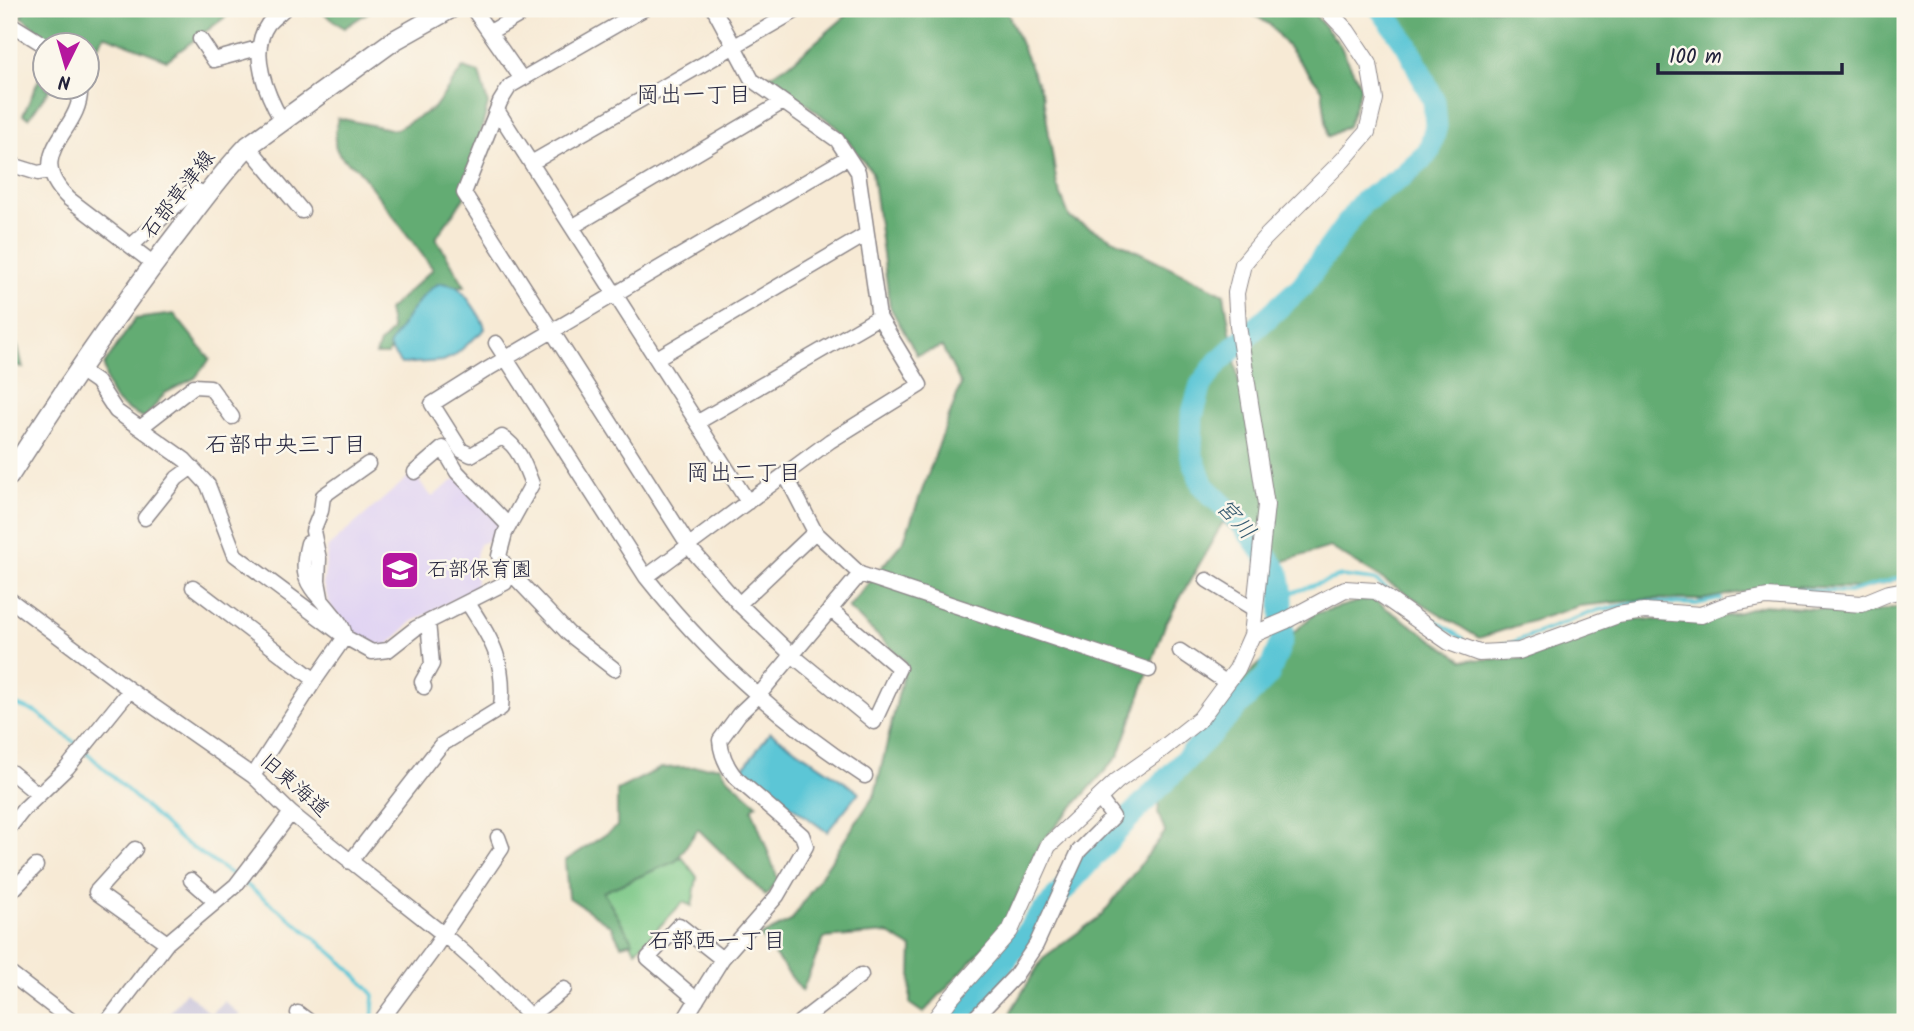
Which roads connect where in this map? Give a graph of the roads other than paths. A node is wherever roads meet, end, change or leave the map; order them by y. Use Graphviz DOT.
graph roads {
  1 [pos="284,9"];
  2 [pos="450,9"];
  3 [pos="473,9"];
  4 [pos="530,9"];
  5 [pos="644,9"];
  6 [pos="714,9"];
  7 [pos="799,9"];
  8 [pos="1326,9"];
  9 [pos="9,23"];
  10 [pos="489,32"];
  11 [pos="32,37"];
  12 [pos="200,39"];
  13 [pos="735,47"];
  14 [pos="258,48"];
  15 [pos="522,79"];
  16 [pos="78,102"];
  17 [pos="783,102"];
  18 [pos="497,110"];
  19 [pos="282,121"];
  20 [pos="248,146"];
  21 [pos="848,157"];
  22 [pos="531,163"];
  23 [pos="9,164"];
  24 [pos="49,171"];
  25 [pos="207,195"];
  26 [pos="302,211"];
  27 [pos="572,227"];
  28 [pos="867,234"];
  29 [pos="131,246"];
  30 [pos="154,264"];
  31 [pos="615,294"];
  32 [pos="879,317"];
  33 [pos="552,331"];
  34 [pos="496,343"];
  35 [pos="506,358"];
  36 [pos="657,358"];
  37 [pos="78,369"];
  38 [pos="232,417"];
  39 [pos="698,422"];
  40 [pos="140,428"];
  41 [pos="368,464"];
  42 [pos="192,467"];
  43 [pos="415,472"];
  44 [pos="785,474"];
  45 [pos="9,476"];
  46 [pos="748,502"];
  47 [pos="145,518"];
  48 [pos="509,526"];
  49 [pos="815,532"];
  50 [pos="308,543"];
  51 [pos="689,545"];
  52 [pos="509,571"];
  53 [pos="860,574"];
  54 [pos="646,577"];
  55 [pos="1207,580"];
  56 [pos="193,587"];
  57 [pos="1905,590"];
  58 [pos="321,597"];
  59 [pos="9,598"];
  60 [pos="468,603"];
  61 [pos="739,604"];
  62 [pos="1254,609"];
  63 [pos="831,610"];
  64 [pos="428,622"];
  65 [pos="1252,635"];
  66 [pos="345,637"];
  67 [pos="1180,651"];
  68 [pos="792,655"];
  69 [pos="614,669"];
  70 [pos="1149,670"];
  71 [pos="314,680"];
  72 [pos="1227,683"];
  73 [pos="424,687"];
  74 [pos="130,690"];
  75 [pos="758,696"];
  76 [pos="11,772"];
  77 [pos="253,776"];
  78 [pos="865,776"];
  79 [pos="38,795"];
  80 [pos="1100,800"];
  81 [pos="291,813"];
  82 [pos="9,828"];
  83 [pos="498,837"];
  84 [pos="135,849"];
  85 [pos="350,862"];
  86 [pos="36,866"];
  87 [pos="191,880"];
  88 [pos="9,894"];
  89 [pos="216,902"];
  90 [pos="443,934"];
  91 [pos="167,943"];
  92 [pos="722,959"];
  93 [pos="9,973"];
  94 [pos="861,975"];
  95 [pos="564,989"];
  96 [pos="697,1000"];
  97 [pos="533,1019"];
  98 [pos="73,1022"];
  99 [pos="107,1022"];
  100 [pos="380,1022"];
  101 [pos="683,1022"];
  102 [pos="800,1022"];
  103 [pos="933,1022"];
  104 [pos="971,1022"];
  1 -- 14 [label="street"];
  2 -- 19 [label="main road, 石部草津線"];
  3 -- 10 [label="street"];
  4 -- 10 [label="street"];
  5 -- 15 [label="street"];
  6 -- 13 [label="street"];
  7 -- 13 [label="street"];
  8 -- 62 [label="street"];
  9 -- 11 [label="street"];
  10 -- 15 [label="street"];
  12 -- 14 [label="street"];
  13 -- 17 [label="street"];
  13 -- 22 [label="street"];
  14 -- 19 [label="street"];
  15 -- 18 [label="street"];
  16 -- 24 [label="street"];
  17 -- 21 [label="street"];
  17 -- 27 [label="street"];
  18 -- 22 [label="street"];
  18 -- 33 [label="street"];
  19 -- 20 [label="main road, 石部草津線"];
  20 -- 25 [label="main road, 石部草津線"];
  20 -- 26 [label="street"];
  21 -- 28 [label="street"];
  21 -- 31 [label="street"];
  22 -- 27 [label="street"];
  23 -- 24 [label="street"];
  24 -- 29 [label="street"];
  25 -- 29 [label="street"];
  25 -- 30 [label="main road, 石部草津線"];
  27 -- 31 [label="street"];
  28 -- 32 [label="street"];
  28 -- 36 [label="street"];
  29 -- 30 [label="street"];
  30 -- 37 [label="main road, 石部草津線"];
  31 -- 33 [label="street"];
  31 -- 36 [label="street"];
  32 -- 39 [label="street"];
  32 -- 44 [label="street"];
  33 -- 35 [label="street"];
  33 -- 51 [label="street"];
  34 -- 35 [label="street"];
  35 -- 48 [label="street"];
  35 -- 54 [label="street"];
  36 -- 39 [label="street"];
  37 -- 40 [label="street"];
  37 -- 45 [label="main road, 石部草津線"];
  38 -- 40 [label="street"];
  39 -- 46 [label="street"];
  40 -- 42 [label="street"];
  41 -- 58 [label="street"];
  42 -- 47 [label="street"];
  42 -- 66 [label="street"];
  43 -- 48 [label="street"];
  44 -- 46 [label="street"];
  44 -- 49 [label="street"];
  46 -- 51 [label="street"];
  48 -- 52 [label="street"];
  49 -- 53 [label="street"];
  49 -- 61 [label="street"];
  50 -- 58 [label="street"];
  51 -- 54 [label="street"];
  51 -- 61 [label="street"];
  52 -- 60 [label="street"];
  52 -- 69 [label="street"];
  53 -- 63 [label="street"];
  53 -- 70 [label="street"];
  54 -- 75 [label="street"];
  55 -- 62 [label="street"];
  56 -- 71 [label="street"];
  57 -- 65 [label="street"];
  58 -- 66 [label="street"];
  59 -- 74 [label="street, 旧東海道"];
  60 -- 64 [label="street"];
  60 -- 85 [label="street"];
  61 -- 68 [label="street"];
  62 -- 65 [label="street"];
  63 -- 68 [label="street"];
  63 -- 68 [label="street"];
  64 -- 66 [label="street"];
  64 -- 73 [label="street"];
  65 -- 72 [label="street"];
  66 -- 71 [label="street"];
  67 -- 72 [label="street"];
  68 -- 75 [label="street"];
  71 -- 77 [label="street"];
  72 -- 80 [label="street"];
  74 -- 77 [label="street, 旧東海道"];
  74 -- 79 [label="street"];
  75 -- 78 [label="street"];
  75 -- 92 [label="street"];
  76 -- 79 [label="street"];
  77 -- 81 [label="street, 旧東海道"];
  79 -- 82 [label="street"];
  80 -- 103 [label="street"];
  80 -- 104 [label="street"];
  81 -- 85 [label="street, 旧東海道"];
  81 -- 89 [label="street"];
  83 -- 90 [label="street"];
  84 -- 91 [label="street"];
  85 -- 90 [label="street, 旧東海道"];
  86 -- 88 [label="street"];
  87 -- 89 [label="street"];
  89 -- 91 [label="street"];
  90 -- 97 [label="street, 旧東海道"];
  90 -- 100 [label="street"];
  91 -- 99 [label="street"];
  92 -- 96 [label="street"];
  92 -- 96 [label="street"];
  93 -- 98 [label="street"];
  94 -- 102 [label="street"];
  95 -- 97 [label="street"];
  96 -- 101 [label="street"];
}
